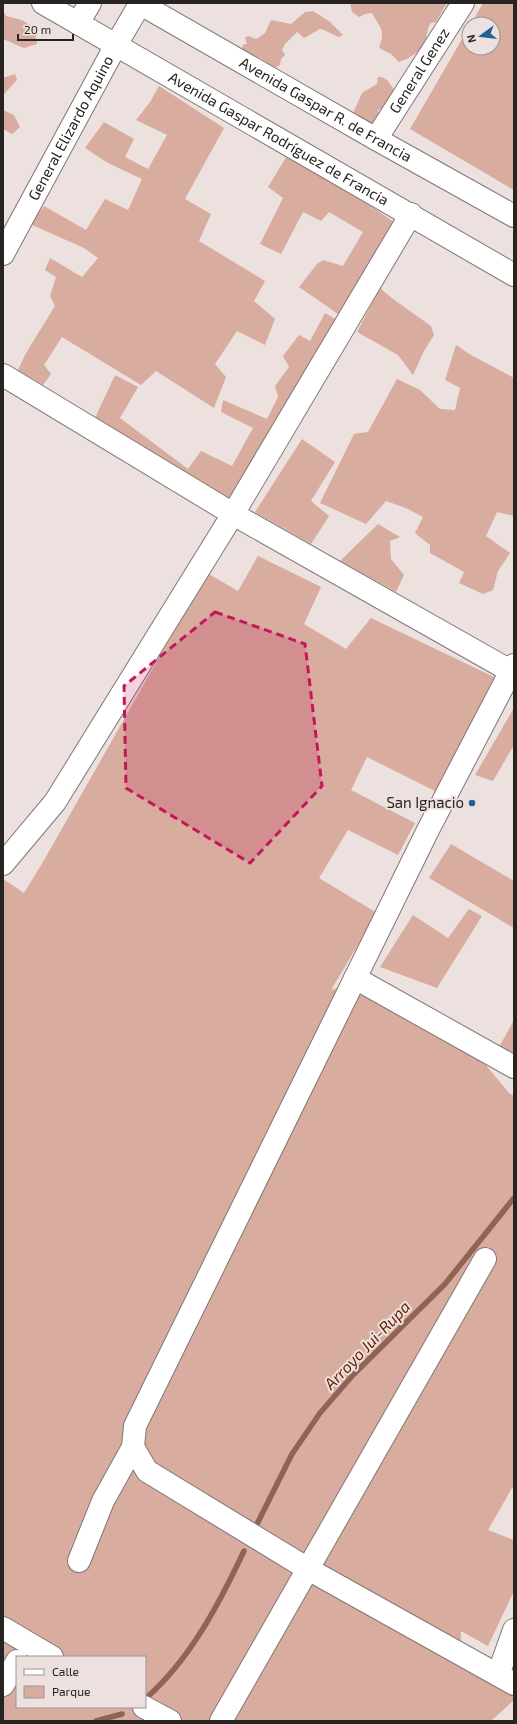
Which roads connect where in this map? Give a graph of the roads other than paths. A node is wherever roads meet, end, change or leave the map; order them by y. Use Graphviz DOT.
graph roads {
  1 [pos="43,3"];
  2 [pos="90,3"];
  3 [pos="139,3"];
  4 [pos="463,3"];
  5 [pos="78,23"];
  6 [pos="116,45"];
  7 [pos="376,139"];
  8 [pos="411,214"];
  9 [pos="514,216"];
  10 [pos="3,254"];
  11 [pos="514,275"];
  12 [pos="3,375"];
  13 [pos="233,514"];
  14 [pos="513,669"];
  15 [pos="3,864"];
  16 [pos="355,978"];
  17 [pos="514,1067"];
  18 [pos="485,1259"];
  19 [pos="133,1447"];
  20 [pos="79,1561"];
  21 [pos="308,1569"];
  22 [pos="3,1628"];
  23 [pos="514,1630"];
  24 [pos="21,1653"];
  25 [pos="44,1656"];
  26 [pos="16,1662"];
  27 [pos="506,1680"];
  28 [pos="3,1685"];
  29 [pos="146,1708"];
  30 [pos="170,1721"];
  31 [pos="221,1721"];
  1 -- 5 [label="street, Avenida Gaspar Rodríguez de Francia"];
  2 -- 5 [label="street"];
  3 -- 6 [label="street, General Elizardo Aquino"];
  3 -- 7 [label="street, Avenida Gaspar R. de Francia"];
  4 -- 7 [label="street, General Genez"];
  5 -- 6 [label="street, Avenida Gaspar Rodríguez de Francia"];
  6 -- 8 [label="street, Avenida Gaspar Rodríguez de Francia"];
  6 -- 10 [label="street, General Elizardo Aquino"];
  7 -- 9 [label="street, Avenida Gaspar R. de Francia"];
  8 -- 11 [label="street, Avenida Gaspar Rodríguez de Francia"];
  8 -- 13 [label="street"];
  12 -- 13 [label="street"];
  13 -- 14 [label="street"];
  13 -- 15 [label="street"];
  14 -- 16 [label="street"];
  16 -- 17 [label="street"];
  16 -- 19 [label="street"];
  18 -- 21 [label="street"];
  19 -- 20 [label="street"];
  19 -- 21 [label="street"];
  21 -- 27 [label="street"];
  21 -- 31 [label="street"];
  22 -- 24 [label="street"];
  23 -- 27 [label="street"];
  24 -- 25 [label="street"];
  26 -- 28 [label="street"];
  29 -- 30 [label="street"];
}
